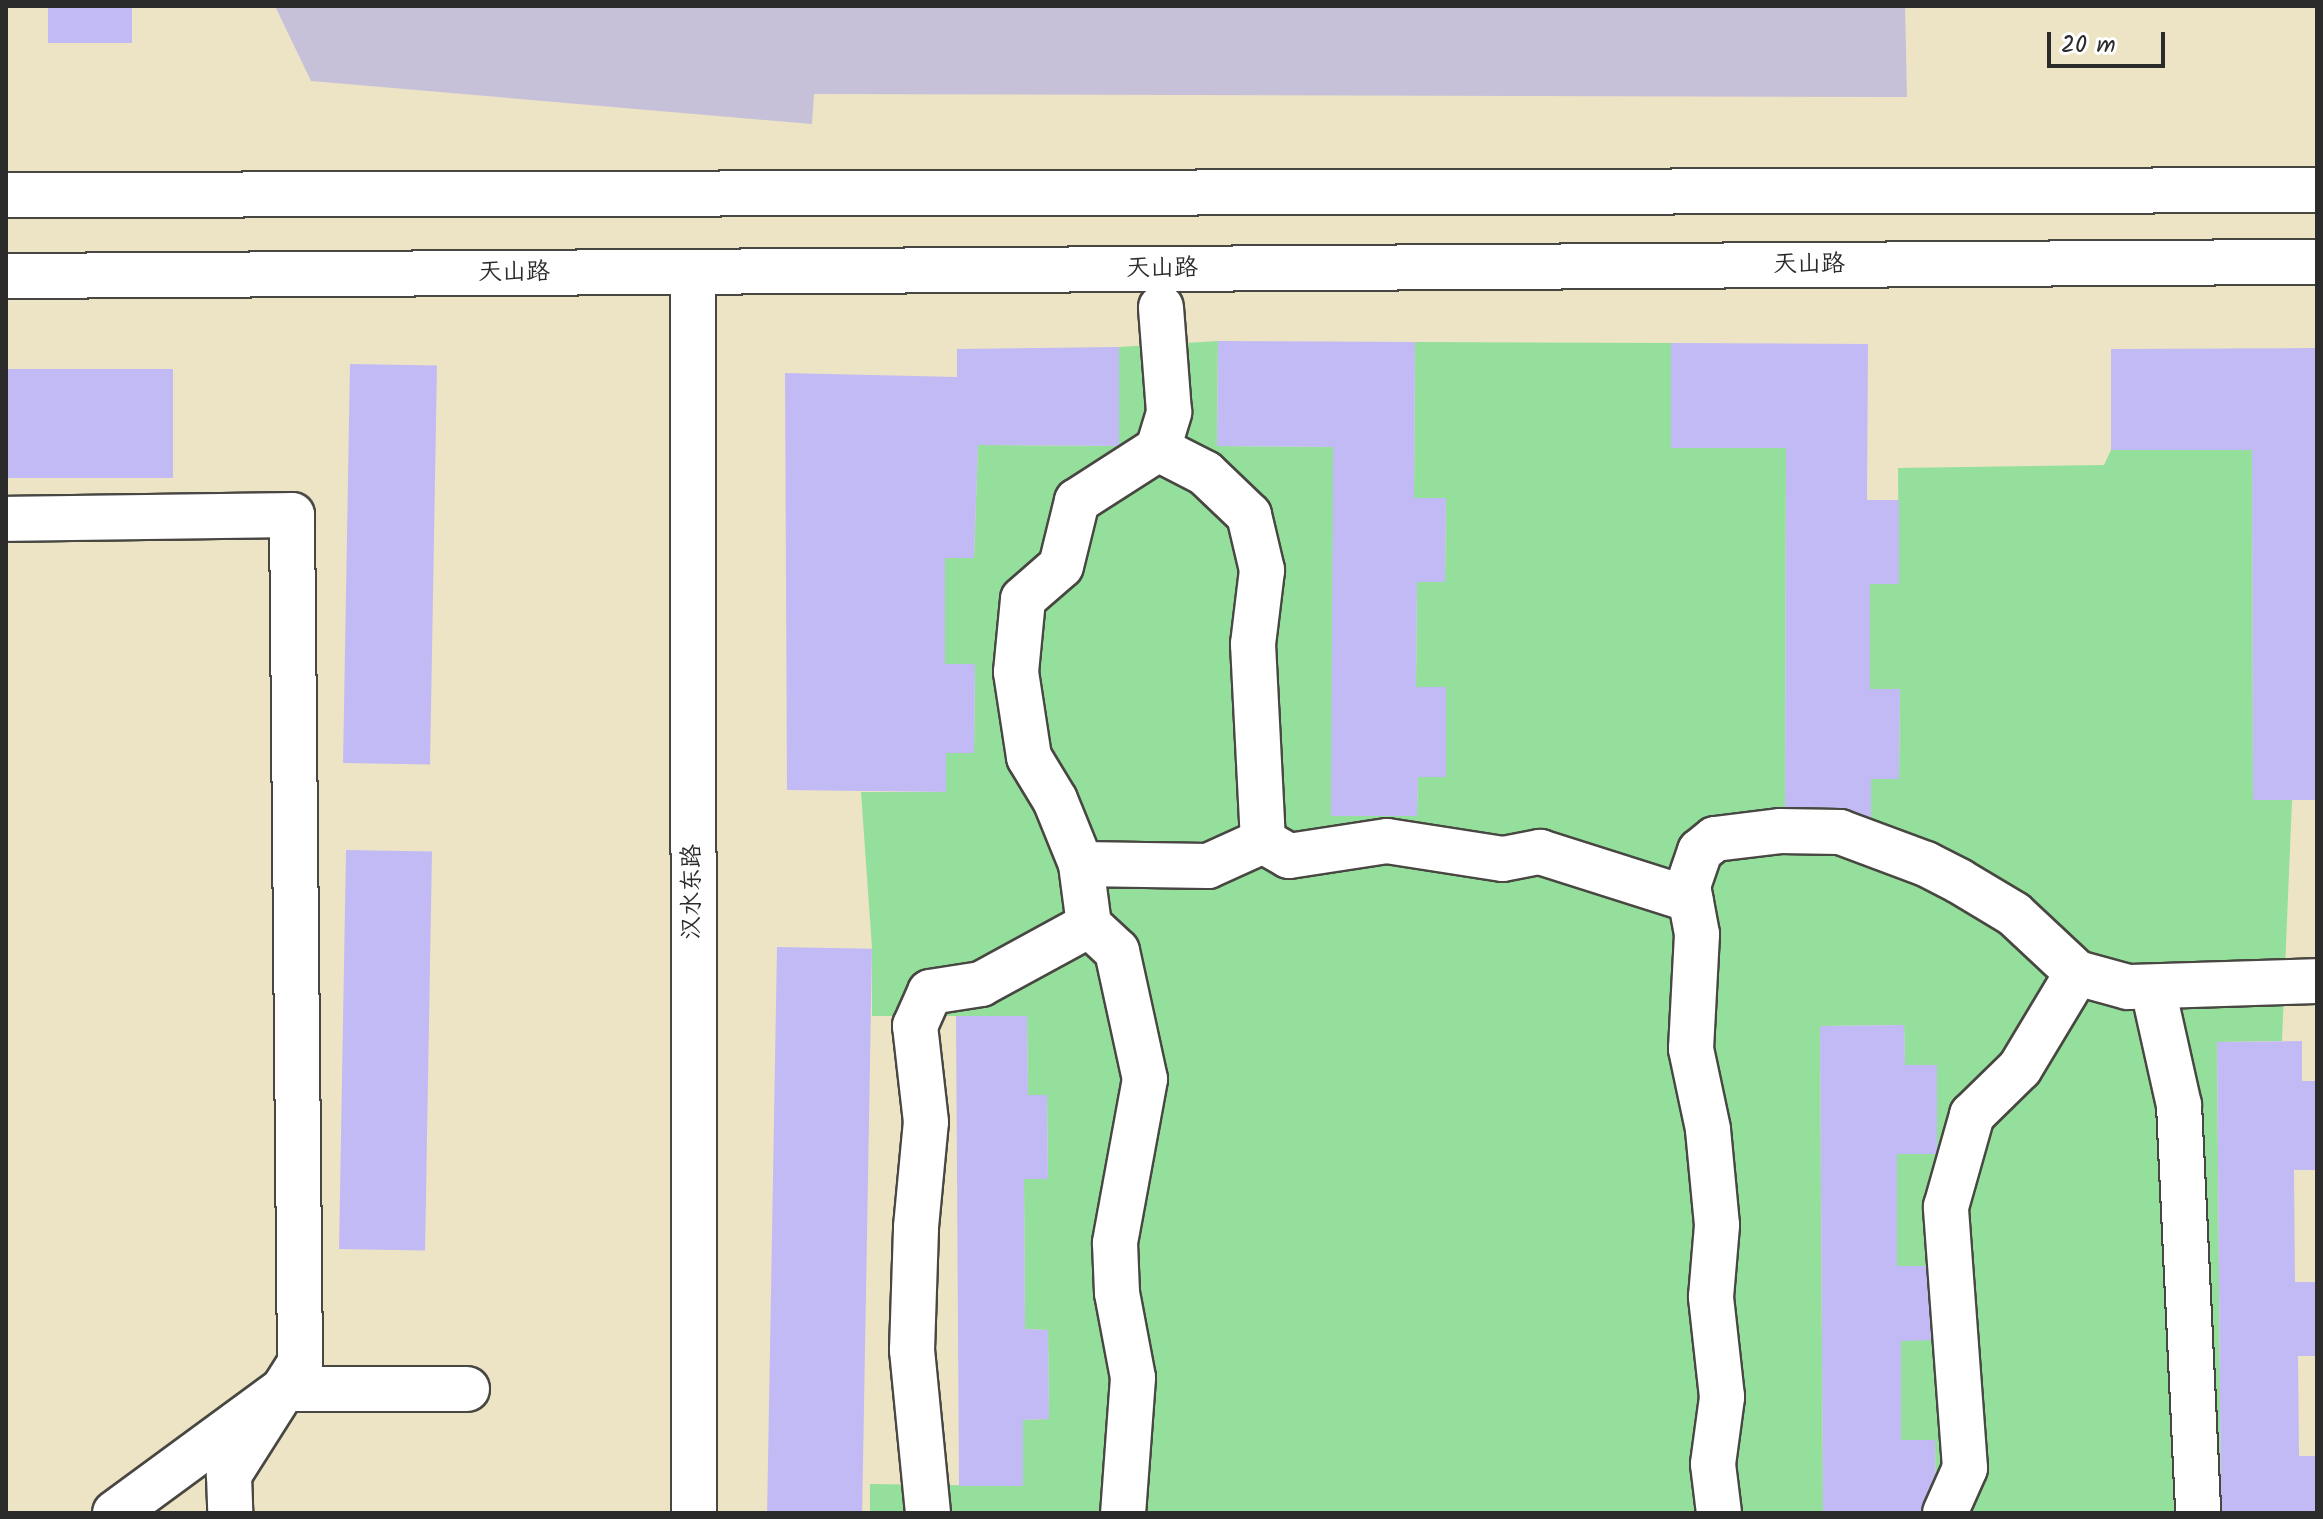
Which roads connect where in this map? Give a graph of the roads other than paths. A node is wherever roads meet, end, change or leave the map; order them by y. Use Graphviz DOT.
graph roads {
  1 [pos="2317,190"];
  2 [pos="6,195"];
  3 [pos="2317,262"];
  4 [pos="693,272"];
  5 [pos="6,276"];
  6 [pos="1161,307"];
  7 [pos="1158,449"];
  8 [pos="6,519"];
  9 [pos="1263,841"];
  10 [pos="1081,864"];
  11 [pos="1691,900"];
  12 [pos="1089,925"];
  13 [pos="2077,973"];
  14 [pos="2317,981"];
  15 [pos="2155,998"];
  16 [pos="284,1389"];
  17 [pos="467,1389"];
  18 [pos="220,1480"];
  19 [pos="115,1513"];
  20 [pos="694,1513"];
  21 [pos="928,1513"];
  22 [pos="1123,1513"];
  23 [pos="1719,1513"];
  24 [pos="1945,1513"];
  25 [pos="2198,1513"];
  1 -- 2 [label="street"];
  3 -- 4 [label="street, 天山路"];
  4 -- 5 [label="street, 天山路"];
  4 -- 20 [label="street, 汉水东路"];
  6 -- 7 [label="street"];
  7 -- 9 [label="street"];
  7 -- 10 [label="street"];
  8 -- 16 [label="street"];
  9 -- 10 [label="street"];
  9 -- 11 [label="street"];
  10 -- 12 [label="street"];
  11 -- 13 [label="street"];
  11 -- 23 [label="street"];
  12 -- 21 [label="street"];
  12 -- 22 [label="street"];
  13 -- 14 [label="street"];
  13 -- 24 [label="street"];
  15 -- 25 [label="street"];
  16 -- 17 [label="street"];
  16 -- 18 [label="street"];
  18 -- 19 [label="street"];
}
